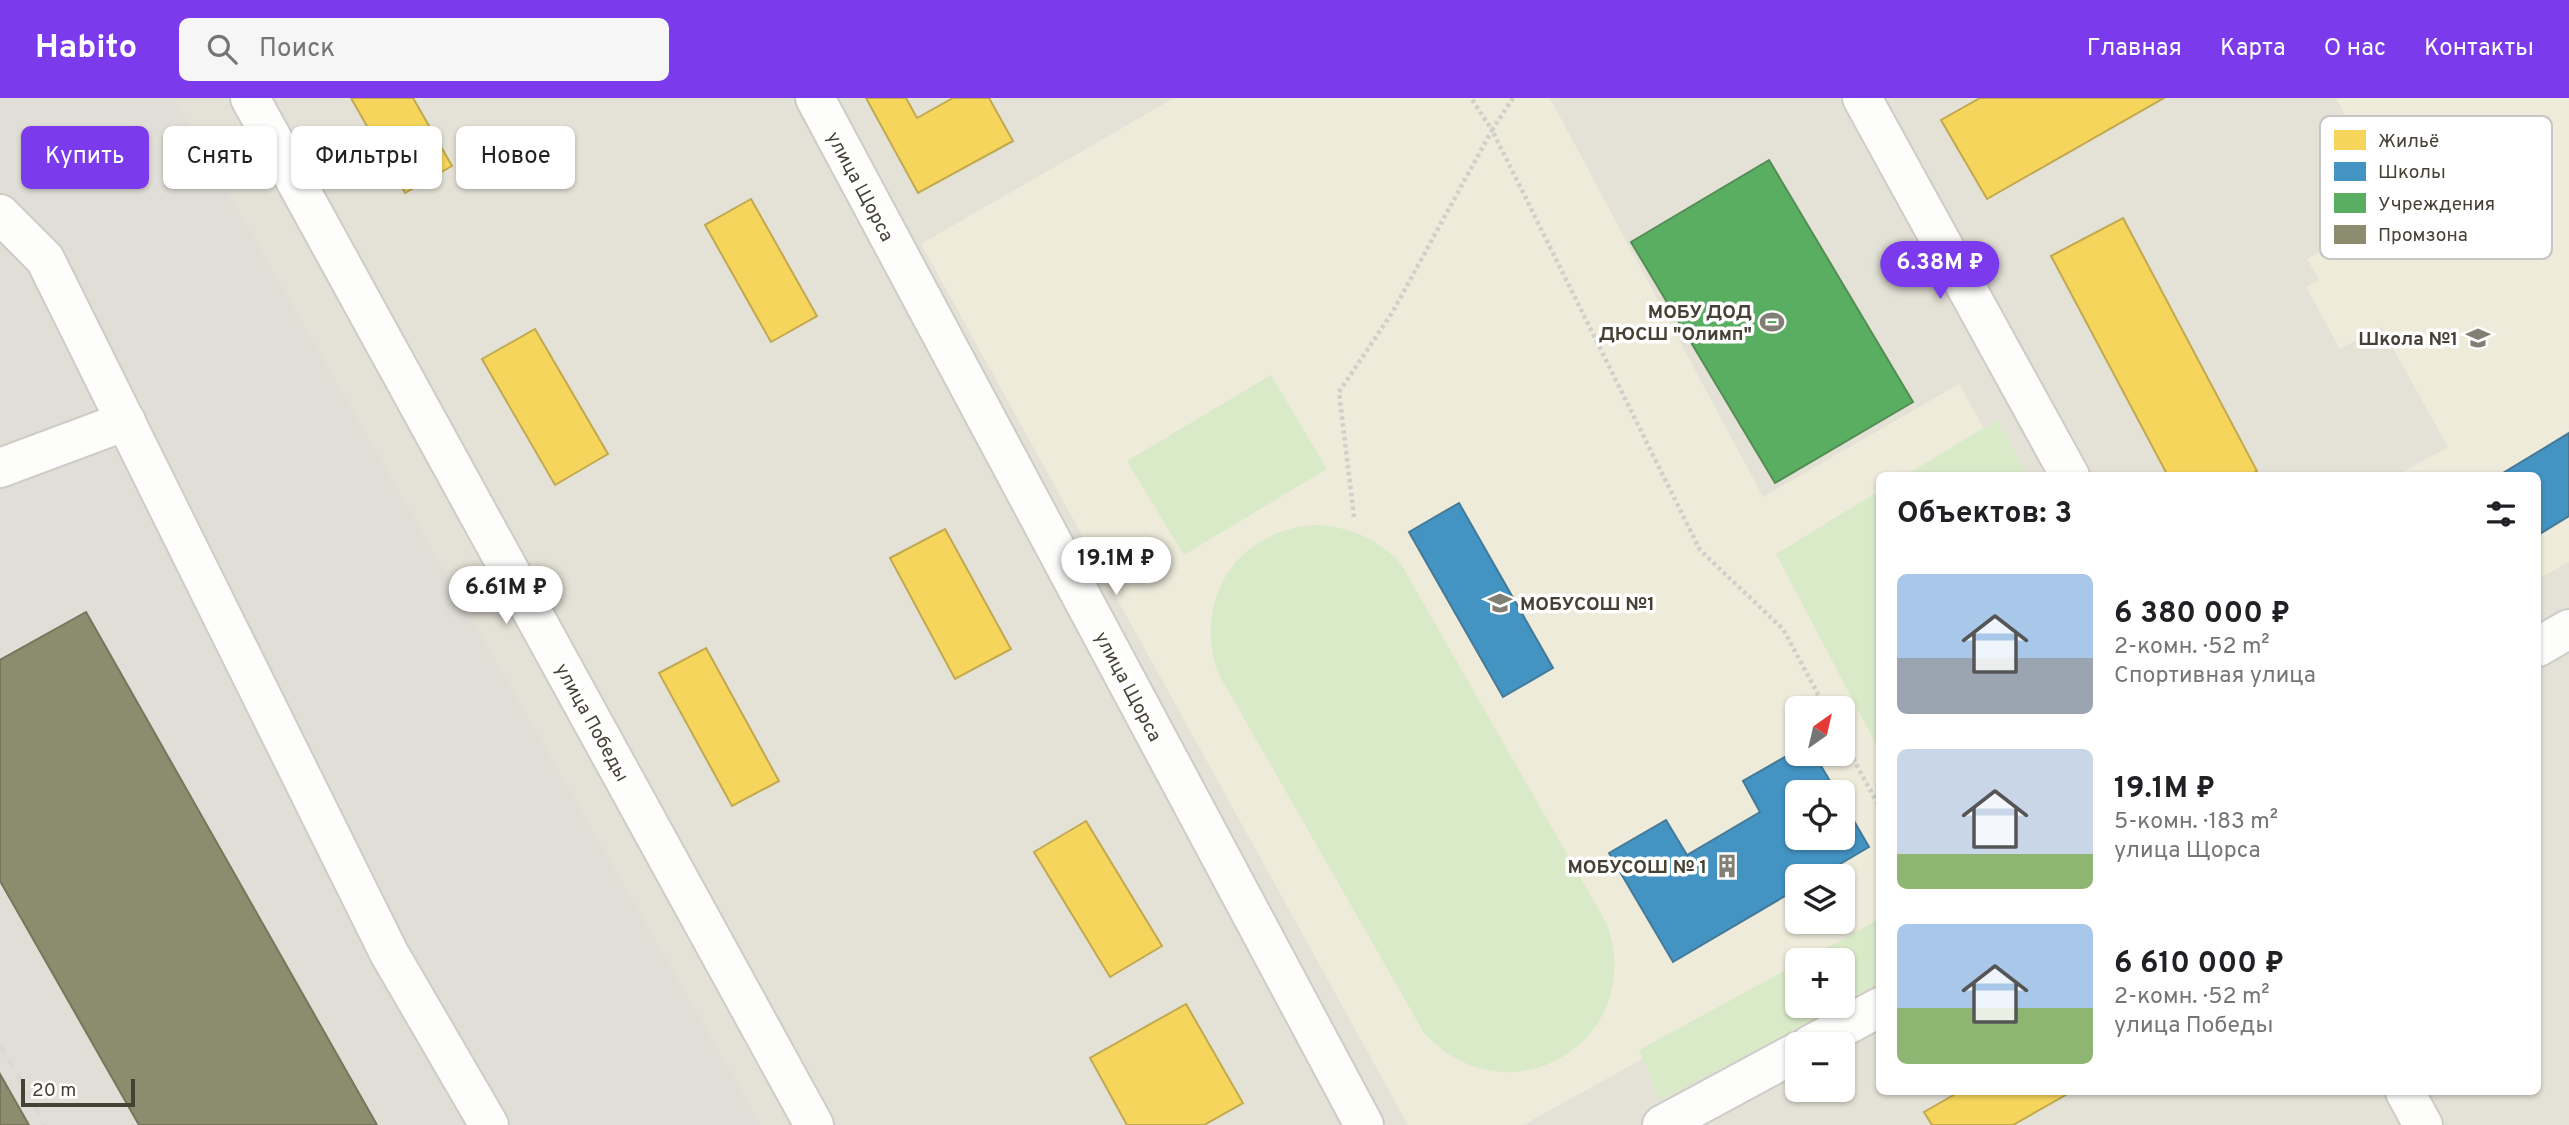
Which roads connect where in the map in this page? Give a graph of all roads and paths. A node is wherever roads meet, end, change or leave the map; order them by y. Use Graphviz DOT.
graph roads {
  1 [pos="250,98"];
  2 [pos="814,98"];
  3 [pos="1471,98"];
  4 [pos="1513,98"];
  5 [pos="1862,98"];
  6 [pos="1492,130"];
  7 [pos="0,214"];
  8 [pos="125,421"];
  9 [pos="0,468"];
  10 [pos="2068,472"];
  11 [pos="1354,517"];
  12 [pos="2569,629"];
  13 [pos="2541,645"];
  14 [pos="1819,696"];
  15 [pos="1855,762"];
  16 [pos="1876,801"];
  17 [pos="1876,1009"];
  18 [pos="1834,1032"];
  19 [pos="1785,1058"];
  20 [pos="2408,1095"];
  21 [pos="489,1125"];
  22 [pos="814,1125"];
  23 [pos="1364,1125"];
  24 [pos="1662,1125"];
  25 [pos="2423,1125"];
  1 -- 22 [label="street, улица Победы"];
  2 -- 23 [label="street, улица Щорса"];
  3 -- 6 [label="path"];
  4 -- 6 [label="path"];
  5 -- 10 [label="street"];
  6 -- 11 [label="path"];
  6 -- 14 [label="path"];
  7 -- 8 [label="street"];
  8 -- 9 [label="street"];
  8 -- 21 [label="street"];
  12 -- 13 [label="street"];
  15 -- 16 [label="path"];
  17 -- 18 [label="street"];
  19 -- 24 [label="street"];
  20 -- 25 [label="street"];
}
